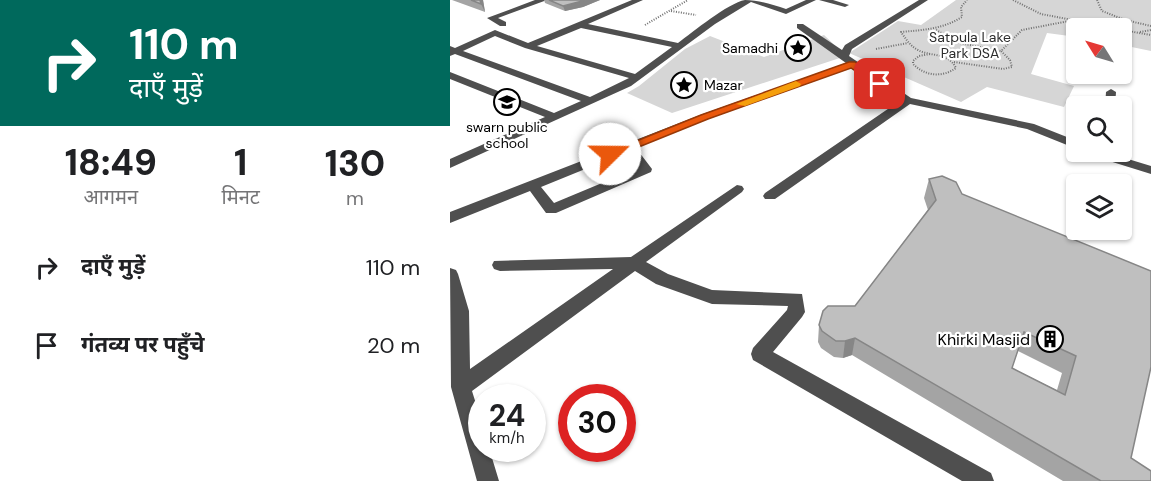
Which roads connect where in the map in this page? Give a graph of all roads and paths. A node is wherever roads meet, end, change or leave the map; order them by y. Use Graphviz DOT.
graph roads {
  1 [pos="543,0"];
  2 [pos="639,0"];
  3 [pos="688,0"];
  4 [pos="750,0"];
  5 [pos="812,0"];
  6 [pos="823,0"];
  7 [pos="924,0"];
  8 [pos="968,0"];
  9 [pos="1013,0"];
  10 [pos="1097,0"];
  11 [pos="845,5"];
  12 [pos="670,10"];
  13 [pos="705,16"];
  14 [pos="1066,20"];
  15 [pos="1066,22"];
  16 [pos="503,24"];
  17 [pos="581,25"];
  18 [pos="800,26"];
  19 [pos="1151,28"];
  20 [pos="936,29"];
  21 [pos="648,30"];
  22 [pos="1132,31"];
  23 [pos="1139,32"];
  24 [pos="1151,35"];
  25 [pos="528,46"];
  26 [pos="680,46"];
  27 [pos="451,51"];
  28 [pos="1001,51"];
  29 [pos="930,54"];
  30 [pos="848,60"];
  31 [pos="953,61"];
  32 [pos="450,75"];
  33 [pos="636,77"];
  34 [pos="1111,92"];
  35 [pos="1111,96"];
  36 [pos="908,100"];
  37 [pos="591,101"];
  38 [pos="555,117"];
  39 [pos="1066,141"];
  40 [pos="629,147"];
  41 [pos="1130,162"];
  42 [pos="450,164"];
  43 [pos="1151,170"];
  44 [pos="533,185"];
  45 [pos="737,189"];
  46 [pos="770,196"];
  47 [pos="450,218"];
  48 [pos="634,263"];
  49 [pos="500,266"];
  50 [pos="450,274"];
  51 [pos="455,314"];
  52 [pos="461,387"];
  53 [pos="488,481"];
  54 [pos="982,481"];
  1 -- 16 [label="street"];
  2 -- 17 [label="street"];
  3 -- 12 [label="path"];
  4 -- 5 [label="street"];
  4 -- 26 [label="street"];
  6 -- 11 [label="street"];
  7 -- 30 [label="street"];
  8 -- 20 [label="path"];
  9 -- 14 [label="path"];
  10 -- 19 [label="path"];
  12 -- 13 [label="path"];
  12 -- 21 [label="path"];
  15 -- 28 [label="path"];
  17 -- 25 [label="street"];
  17 -- 26 [label="street"];
  18 -- 30 [label="street"];
  19 -- 23 [label="path"];
  20 -- 28 [label="path"];
  20 -- 29 [label="path"];
  22 -- 23 [label="path"];
  23 -- 24 [label="path"];
  25 -- 27 [label="street"];
  25 -- 33 [label="street"];
  26 -- 33 [label="street"];
  27 -- 37 [label="street"];
  28 -- 31 [label="path"];
  29 -- 31 [label="path"];
  29 -- 31 [label="path"];
  30 -- 36 [label="street"];
  30 -- 40 [label="street"];
  32 -- 38 [label="street"];
  33 -- 37 [label="street"];
  34 -- 35 [label="street"];
  36 -- 39 [label="street"];
  36 -- 46 [label="street"];
  37 -- 38 [label="street"];
  38 -- 42 [label="street"];
  40 -- 44 [label="street"];
  40 -- 44 [label="street"];
  41 -- 43 [label="street"];
  44 -- 47 [label="street"];
  45 -- 48 [label="street"];
  48 -- 49 [label="street"];
  48 -- 52 [label="street"];
  48 -- 54 [label="street"];
  50 -- 51 [label="street"];
  51 -- 52 [label="street"];
  52 -- 53 [label="street"];
}
